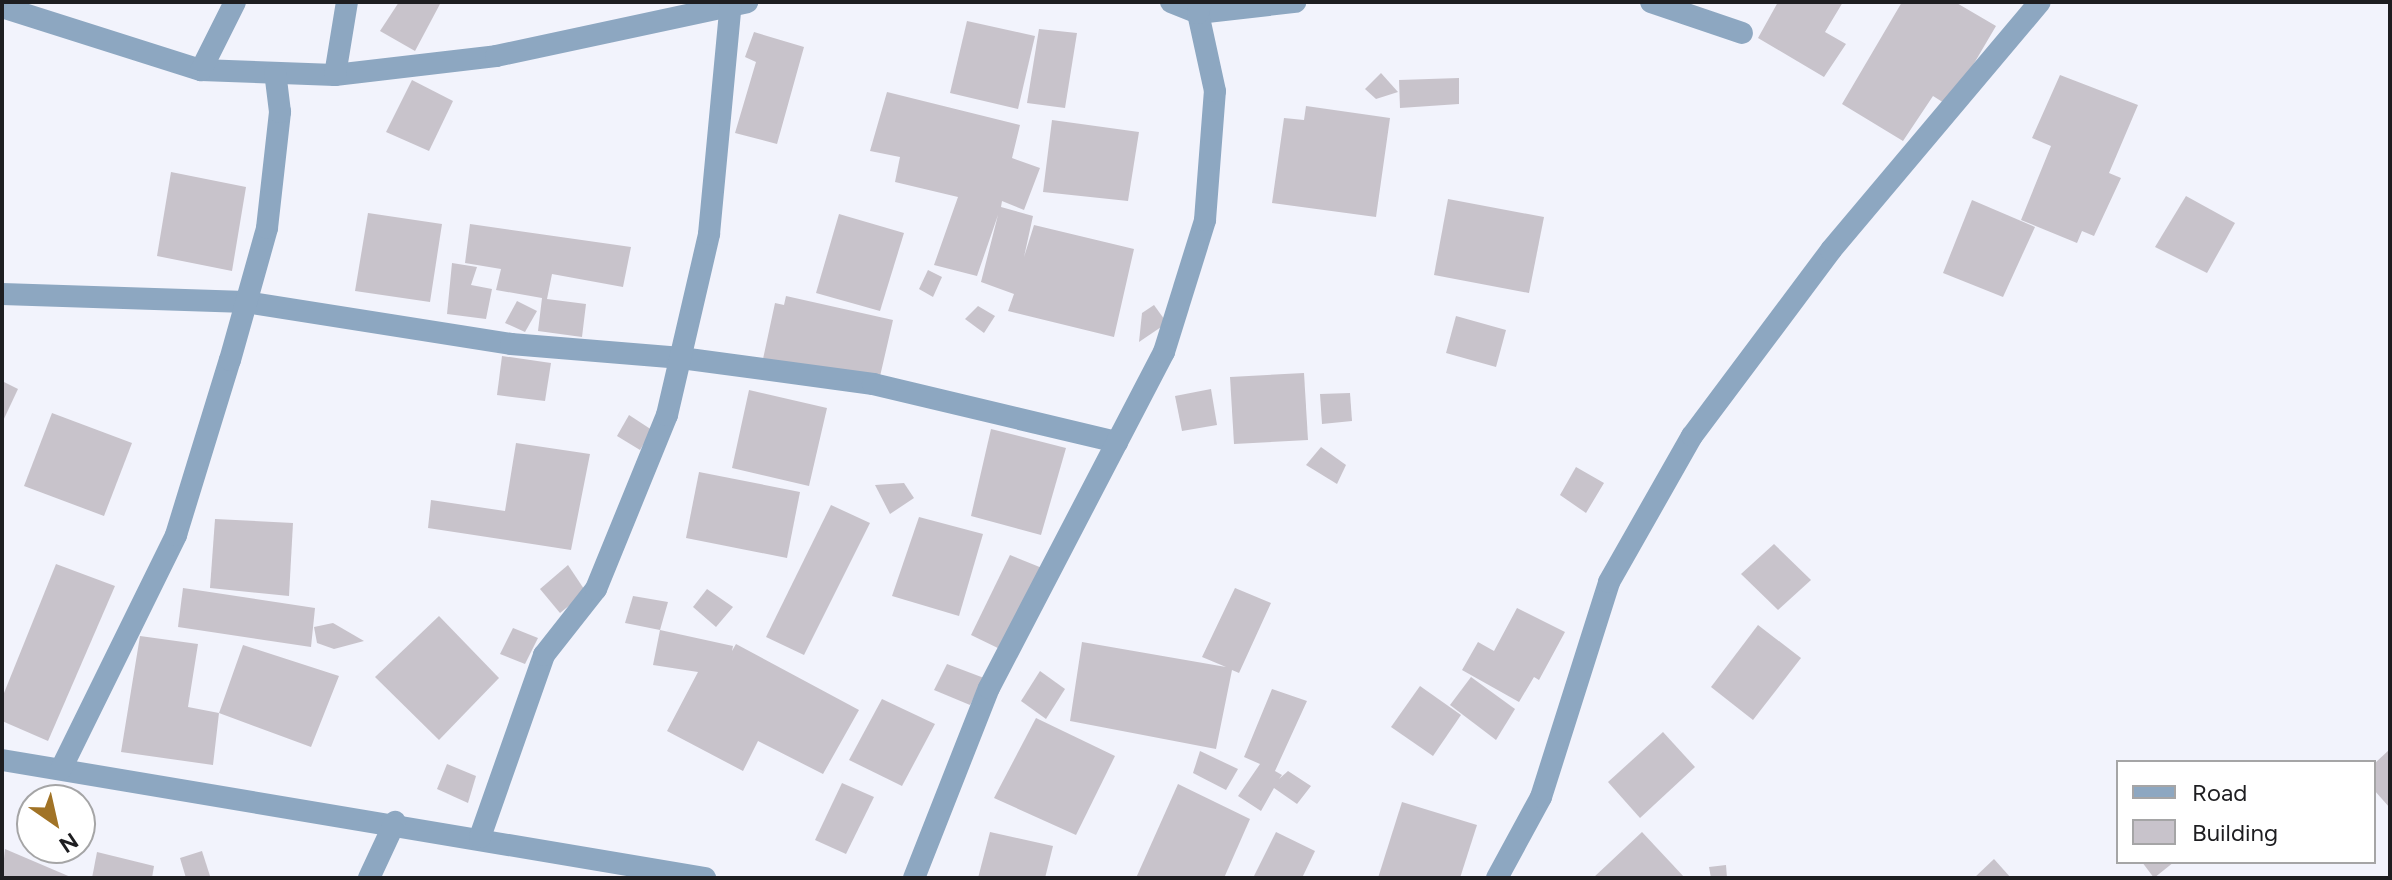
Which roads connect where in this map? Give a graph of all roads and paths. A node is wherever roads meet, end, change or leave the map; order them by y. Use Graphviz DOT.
graph roads {
  1 [pos="235,2"];
  2 [pos="347,2"];
  3 [pos="1171,2"];
  4 [pos="1295,2"];
  5 [pos="1651,2"];
  6 [pos="2040,2"];
  7 [pos="733,3"];
  8 [pos="2,7"];
  9 [pos="1200,7"];
  10 [pos="1742,33"];
  11 [pos="201,70"];
  12 [pos="275,73"];
  13 [pos="335,75"];
  14 [pos="2,294"];
  15 [pos="246,302"];
  16 [pos="681,358"];
  17 [pos="1117,442"];
  18 [pos="2,760"];
  19 [pos="61,769"];
  20 [pos="395,822"];
  21 [pos="480,837"];
  22 [pos="369,878"];
  23 [pos="705,878"];
  24 [pos="914,878"];
  25 [pos="1497,878"];
  1 -- 11 [label="street"];
  2 -- 13 [label="street"];
  3 -- 9 [label="street"];
  4 -- 9 [label="street"];
  5 -- 10 [label="street"];
  6 -- 25 [label="street"];
  7 -- 13 [label="street"];
  7 -- 16 [label="street"];
  8 -- 11 [label="street"];
  9 -- 17 [label="street"];
  11 -- 12 [label="street"];
  12 -- 13 [label="street"];
  12 -- 15 [label="street"];
  14 -- 15 [label="street"];
  15 -- 16 [label="street"];
  15 -- 19 [label="street"];
  16 -- 17 [label="street"];
  16 -- 21 [label="street"];
  17 -- 24 [label="street"];
  18 -- 19 [label="street"];
  19 -- 20 [label="street"];
  20 -- 21 [label="street"];
  20 -- 22 [label="street"];
  21 -- 23 [label="street"];
}
